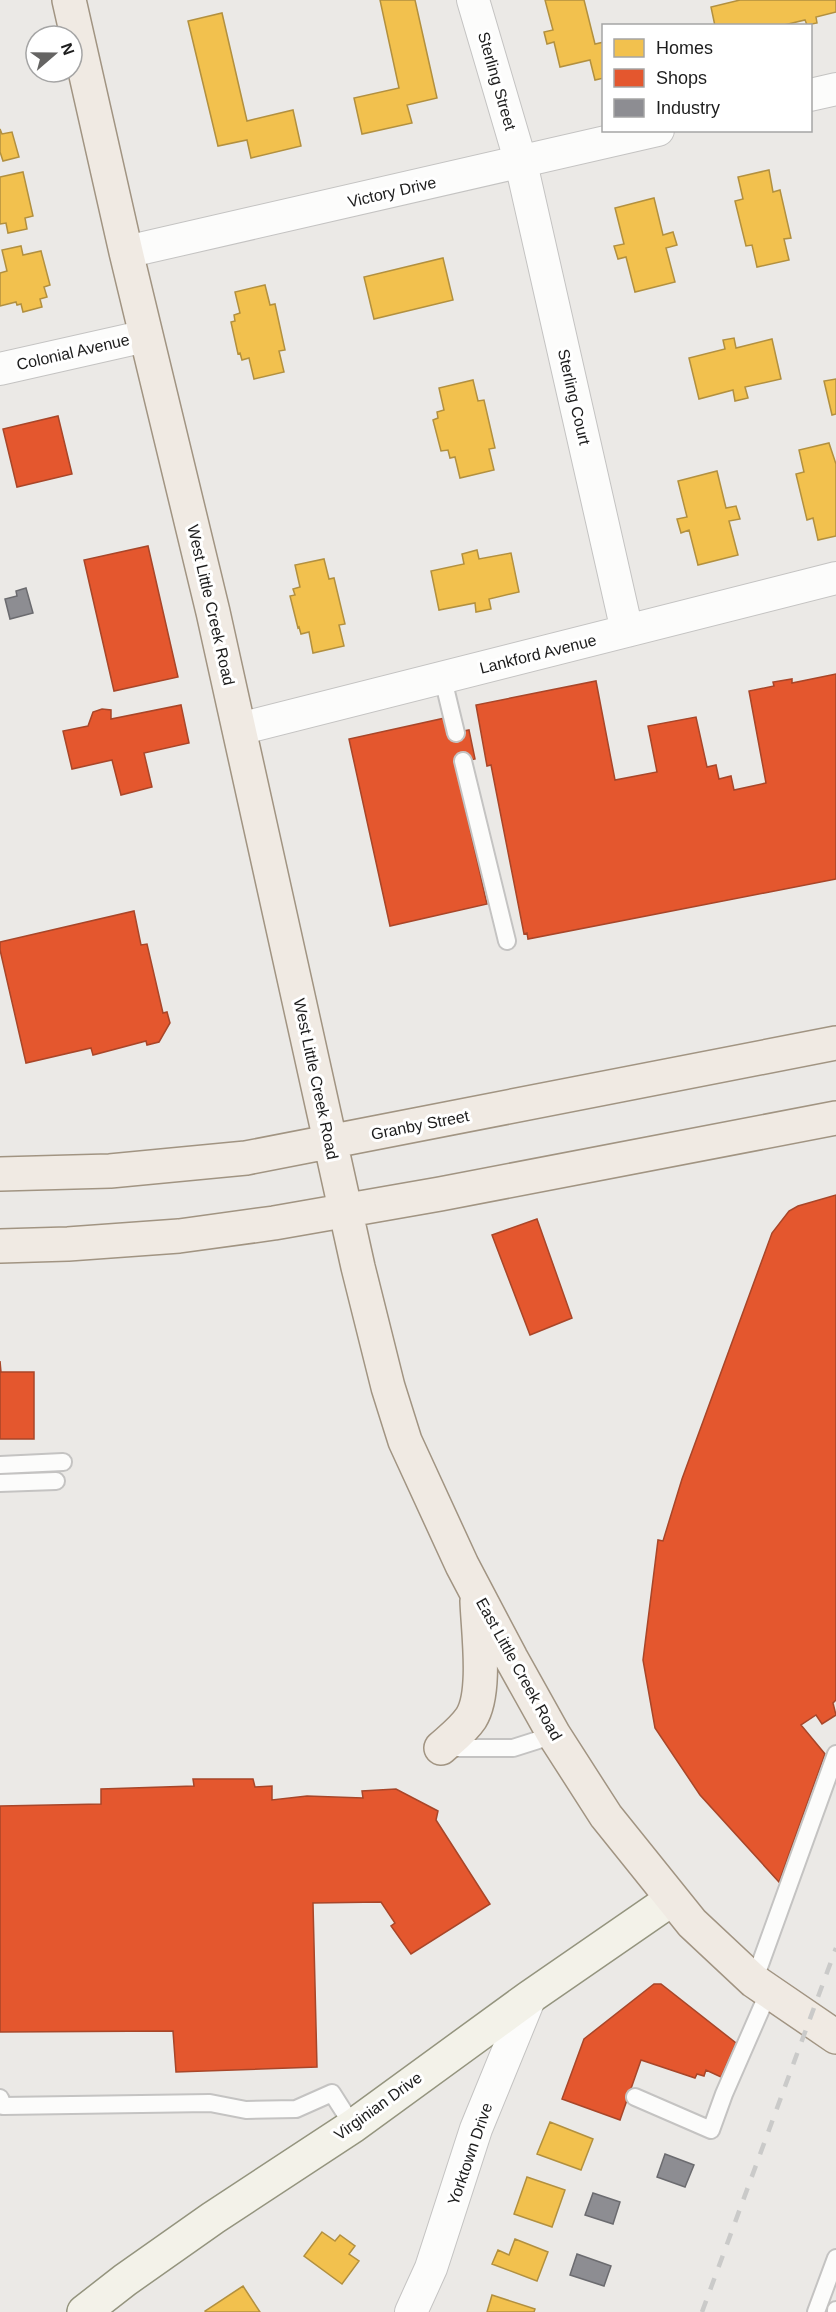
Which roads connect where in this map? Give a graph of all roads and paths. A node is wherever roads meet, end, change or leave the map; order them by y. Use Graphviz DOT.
graph roads {
  1 [pos="69,0"];
  2 [pos="473,0"];
  3 [pos="836,89"];
  4 [pos="812,95"];
  5 [pos="650,132"];
  6 [pos="521,163"];
  7 [pos="126,252"];
  8 [pos="146,336"];
  9 [pos="0,369"];
  10 [pos="836,578"];
  11 [pos="627,631"];
  12 [pos="443,679"];
  13 [pos="239,729"];
  14 [pos="456,733"];
  15 [pos="463,761"];
  16 [pos="507,941"];
  17 [pos="836,1043"];
  18 [pos="836,1119"];
  19 [pos="330,1143"];
  20 [pos="1,1169"];
  21 [pos="346,1211"];
  22 [pos="0,1246"];
  23 [pos="63,1462"];
  24 [pos="0,1465"];
  25 [pos="56,1481"];
  26 [pos="0,1483"];
  27 [pos="477,1593"];
  28 [pos="554,1735"];
  29 [pos="441,1748"];
  30 [pos="836,1754"];
  31 [pos="672,1899"];
  32 [pos="762,1986"];
  33 [pos="530,1997"];
  34 [pos="836,2037"];
  35 [pos="635,2097"];
  36 [pos="0,2098"];
  37 [pos="353,2126"];
  38 [pos="836,2258"];
  39 [pos="84,2312"];
  40 [pos="411,2312"];
  41 [pos="816,2312"];
  1 -- 7 [label="main road, West Little Creek Road"];
  2 -- 6 [label="street, Sterling Street"];
  3 -- 4 [label="street"];
  5 -- 6 [label="street, Victory Drive"];
  6 -- 7 [label="street, Victory Drive"];
  6 -- 11 [label="street, Sterling Court"];
  7 -- 8 [label="main road, West Little Creek Road"];
  8 -- 9 [label="street, Colonial Avenue"];
  8 -- 13 [label="main road, West Little Creek Road"];
  10 -- 11 [label="street, Lankford Avenue"];
  11 -- 12 [label="street, Lankford Avenue"];
  12 -- 13 [label="street, Lankford Avenue"];
  12 -- 14 [label="lane"];
  13 -- 19 [label="main road, West Little Creek Road"];
  15 -- 16 [label="lane"];
  17 -- 19 [label="main road, Granby Street"];
  18 -- 21 [label="main road"];
  19 -- 20 [label="main road, Granby Street"];
  19 -- 21 [label="main road, West Little Creek Road"];
  21 -- 22 [label="main road"];
  21 -- 27 [label="main road, East Little Creek Road"];
  23 -- 24 [label="lane"];
  25 -- 26 [label="lane"];
  27 -- 28 [label="main road, East Little Creek Road"];
  27 -- 29 [label="main road"];
  28 -- 29 [label="lane"];
  28 -- 31 [label="main road, East Little Creek Road"];
  30 -- 32 [label="lane"];
  31 -- 32 [label="main road, East Little Creek Road"];
  31 -- 33 [label="street, Virginian Drive"];
  32 -- 34 [label="main road, East Little Creek Road"];
  32 -- 35 [label="lane"];
  33 -- 37 [label="street, Virginian Drive"];
  33 -- 40 [label="street, Yorktown Drive"];
  36 -- 37 [label="lane"];
  37 -- 39 [label="street, Virginian Drive"];
  38 -- 41 [label="lane"];
}
